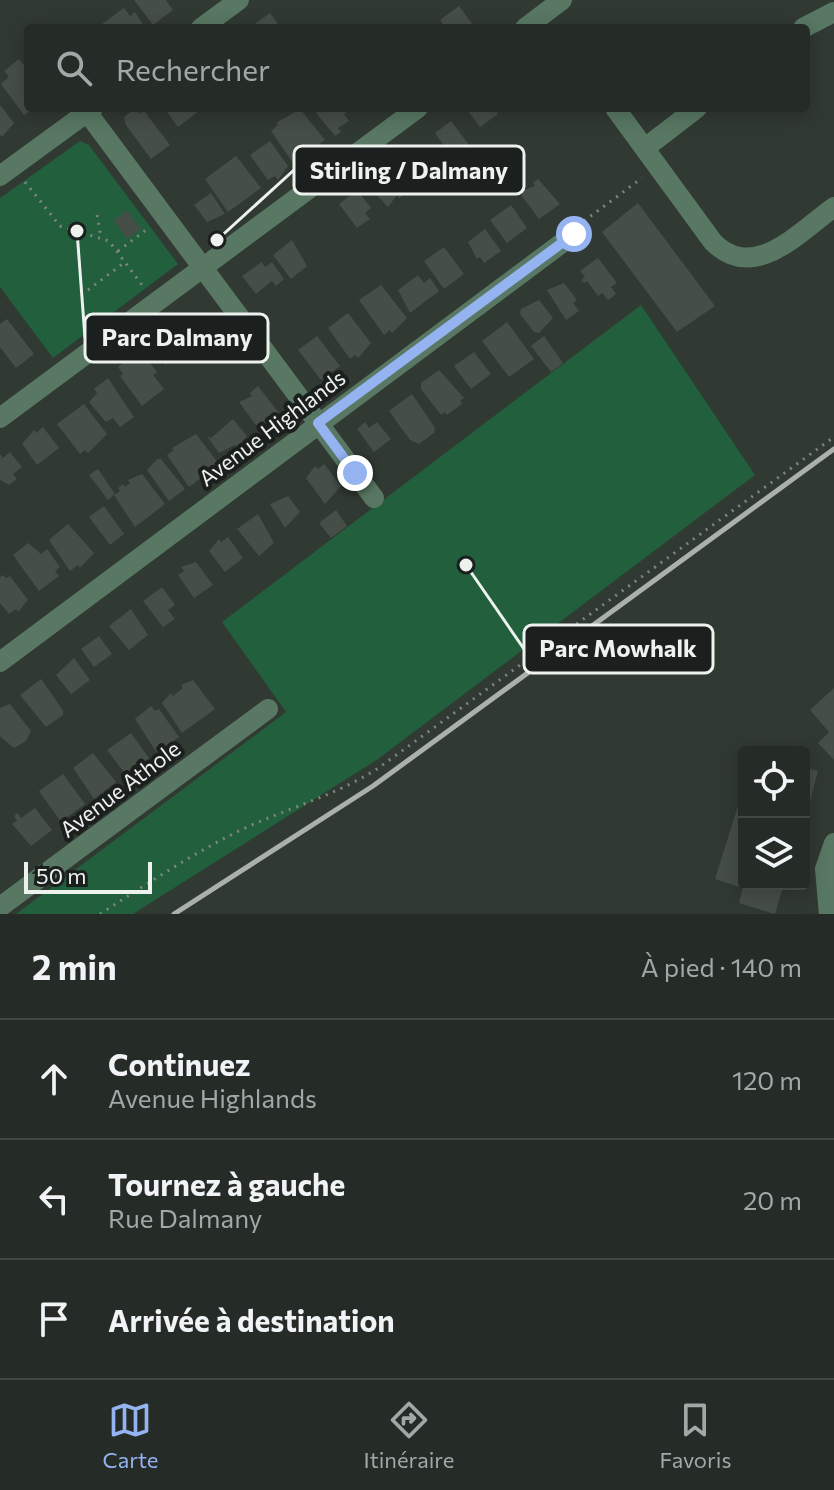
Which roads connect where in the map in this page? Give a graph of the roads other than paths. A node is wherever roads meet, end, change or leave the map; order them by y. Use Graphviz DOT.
graph roads {
  1 [pos="239,0"];
  2 [pos="562,0"];
  3 [pos="834,12"];
  4 [pos="549,21"];
  5 [pos="206,24"];
  6 [pos="810,24"];
  7 [pos="85,112"];
  8 [pos="89,112"];
  9 [pos="413,112"];
  10 [pos="618,112"];
  11 [pos="692,112"];
  12 [pos="645,148"];
  13 [pos="7,171"];
  14 [pos="834,207"];
  15 [pos="579,228"];
  16 [pos="203,267"];
  17 [pos="0,418"];
  18 [pos="318,423"];
  19 [pos="374,498"];
  20 [pos="0,662"];
  21 [pos="268,709"];
  22 [pos="834,843"];
  23 [pos="0,907"];
  24 [pos="829,914"];
  1 -- 5 [label="street"];
  2 -- 4 [label="street"];
  3 -- 6 [label="street"];
  7 -- 13 [label="street"];
  8 -- 16 [label="street"];
  9 -- 16 [label="street"];
  10 -- 12 [label="street"];
  11 -- 12 [label="street"];
  12 -- 14 [label="street"];
  15 -- 18 [label="street, Avenue Highlands"];
  16 -- 17 [label="street"];
  16 -- 18 [label="street"];
  18 -- 19 [label="street"];
  18 -- 20 [label="street, Avenue Highlands"];
  21 -- 23 [label="street, Avenue Athole"];
  22 -- 24 [label="street"];
}
